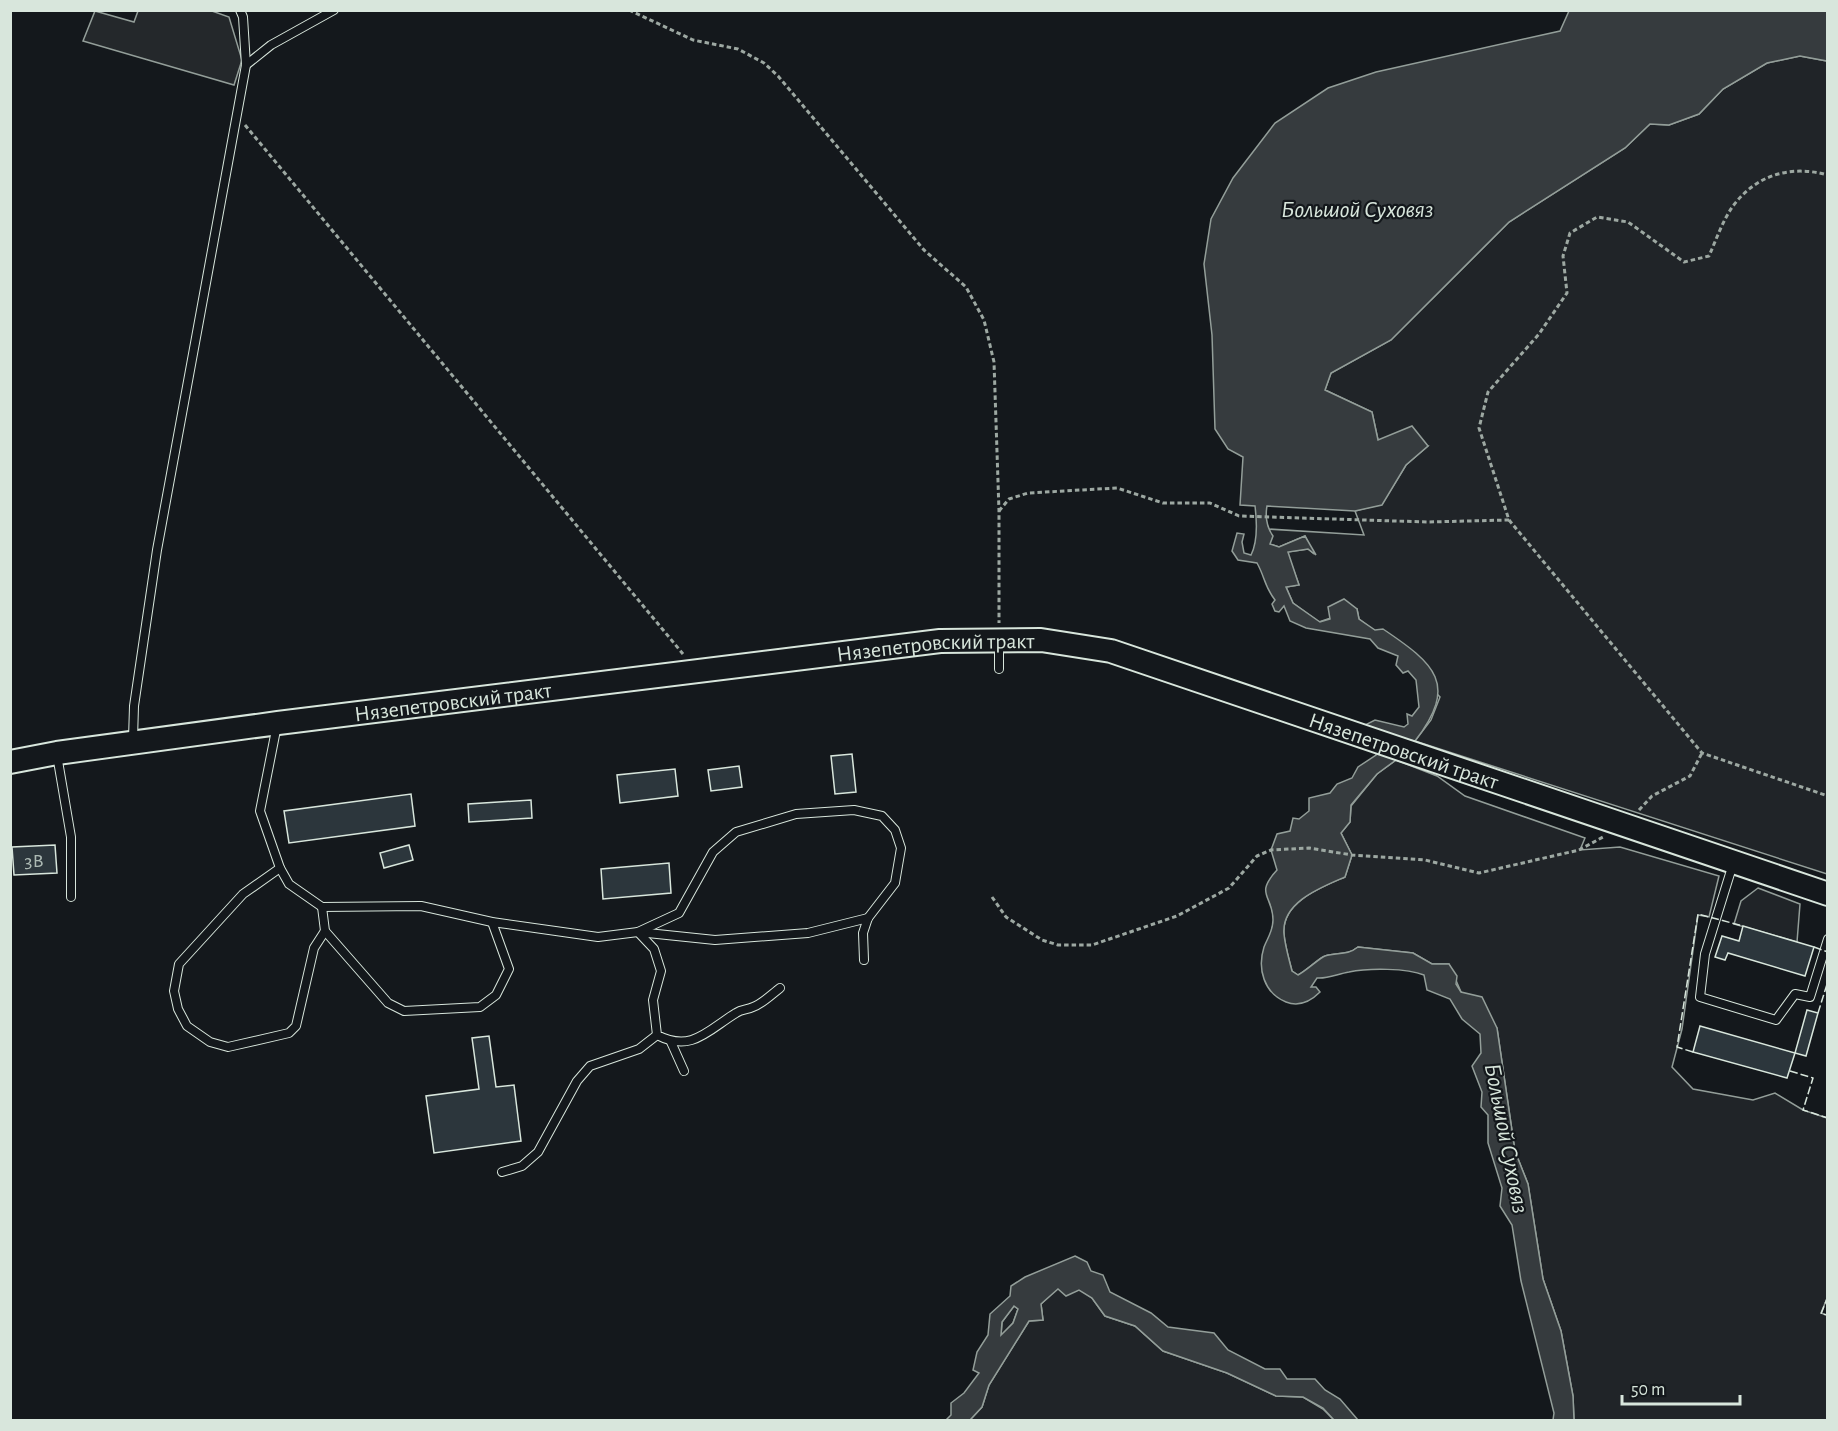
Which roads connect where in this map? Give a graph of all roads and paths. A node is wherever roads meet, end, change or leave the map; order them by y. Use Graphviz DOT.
graph roads {
  1 [pos="240,10"];
  2 [pos="334,10"];
  3 [pos="628,10"];
  4 [pos="246,65"];
  5 [pos="237,115"];
  6 [pos="1827,176"];
  7 [pos="999,510"];
  8 [pos="1509,520"];
  9 [pos="999,639"];
  10 [pos="999,669"];
  11 [pos="696,670"];
  12 [pos="278,723"];
  13 [pos="132,744"];
  14 [pos="57,753"];
  15 [pos="1702,753"];
  16 [pos="10,762"];
  17 [pos="1827,796"];
  18 [pos="1623,825"];
  19 [pos="1733,862"];
  20 [pos="280,868"];
  21 [pos="1827,894"];
  22 [pos="71,897"];
  23 [pos="992,897"];
  24 [pos="322,907"];
  25 [pos="868,918"];
  26 [pos="492,922"];
  27 [pos="325,931"];
  28 [pos="638,932"];
  29 [pos="1827,939"];
  30 [pos="864,960"];
  31 [pos="780,988"];
  32 [pos="657,1035"];
  33 [pos="671,1042"];
  34 [pos="684,1071"];
  35 [pos="502,1172"];
  1 -- 4 [label="lane"];
  2 -- 4 [label="lane"];
  3 -- 7 [label="path"];
  4 -- 5 [label="lane"];
  5 -- 11 [label="path"];
  5 -- 13 [label="lane"];
  6 -- 8 [label="path"];
  7 -- 8 [label="path"];
  7 -- 9 [label="path"];
  8 -- 15 [label="path"];
  9 -- 10 [label="lane"];
  9 -- 11 [label="main road, Нязепетровский тракт"];
  9 -- 18 [label="main road, Нязепетровский тракт"];
  11 -- 12 [label="main road, Нязепетровский тракт"];
  12 -- 13 [label="main road, Нязепетровский тракт"];
  12 -- 20 [label="lane"];
  13 -- 14 [label="main road, Нязепетровский тракт"];
  14 -- 16 [label="main road, Нязепетровский тракт"];
  14 -- 22 [label="lane"];
  15 -- 17 [label="path"];
  15 -- 18 [label="path"];
  18 -- 19 [label="main road, Нязепетровский тракт"];
  18 -- 23 [label="path"];
  19 -- 21 [label="main road, Нязепетровский тракт"];
  19 -- 29 [label="lane"];
  20 -- 24 [label="lane"];
  20 -- 27 [label="lane"];
  24 -- 26 [label="lane"];
  24 -- 27 [label="lane"];
  25 -- 28 [label="lane"];
  25 -- 28 [label="lane"];
  25 -- 30 [label="lane"];
  26 -- 27 [label="lane"];
  26 -- 28 [label="lane"];
  28 -- 32 [label="lane"];
  31 -- 33 [label="lane"];
  32 -- 33 [label="lane"];
  32 -- 35 [label="lane"];
  33 -- 34 [label="lane"];
}
